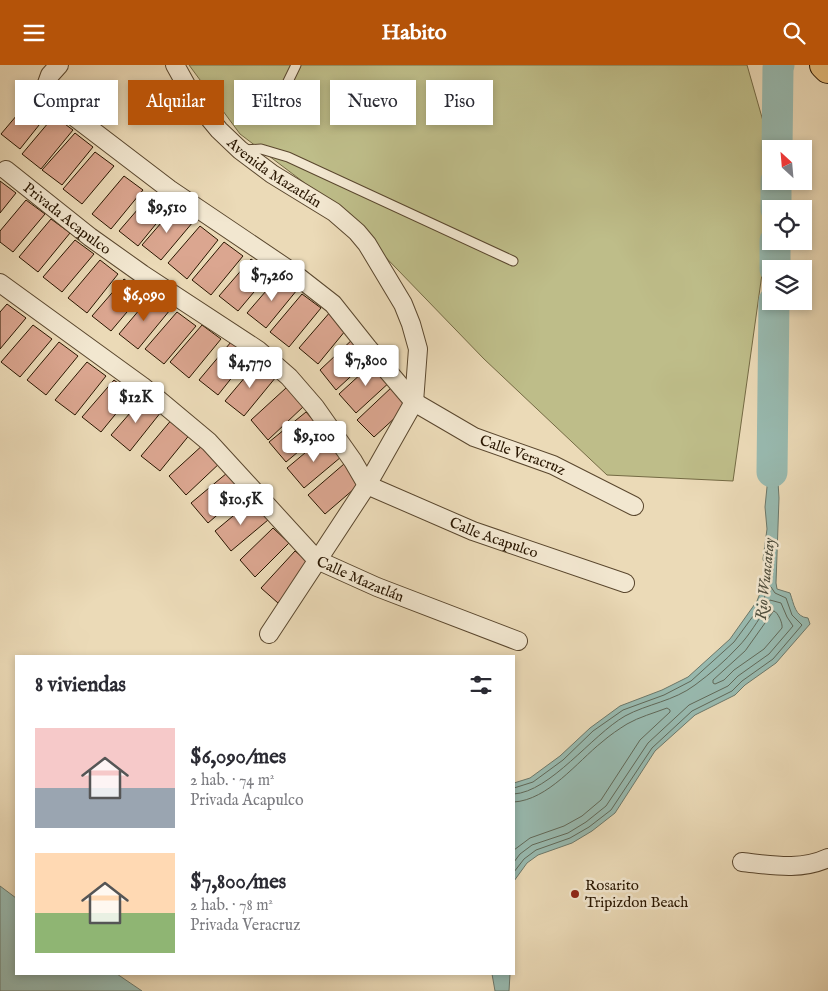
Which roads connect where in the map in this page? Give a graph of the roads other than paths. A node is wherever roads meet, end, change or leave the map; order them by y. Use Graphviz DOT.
graph roads {
  1 [pos="59,65"];
  2 [pos="175,65"];
  3 [pos="296,65"];
  4 [pos="824,65"];
  5 [pos="828,69"];
  6 [pos="289,80"];
  7 [pos="240,151"];
  8 [pos="6,170"];
  9 [pos="513,261"];
  10 [pos="0,283"];
  11 [pos="414,402"];
  12 [pos="367,485"];
  13 [pos="634,506"];
  14 [pos="317,560"];
  15 [pos="625,583"];
  16 [pos="269,634"];
  17 [pos="518,641"];
  18 [pos="828,858"];
  19 [pos="742,861"];
  1 -- 11 [label="street, Calle Veracruz"];
  2 -- 7 [label="street, Avenida Mazatlán"];
  3 -- 6 [label="lane"];
  4 -- 5 [label="main road"];
  7 -- 9 [label="lane"];
  7 -- 11 [label="street, Avenida Mazatlán"];
  8 -- 12 [label="street, Privada Acapulco"];
  10 -- 14 [label="street, Calle Mazatlán"];
  11 -- 12 [label="street"];
  11 -- 13 [label="street, Calle Veracruz"];
  12 -- 14 [label="street"];
  12 -- 15 [label="street, Calle Acapulco"];
  14 -- 16 [label="street"];
  14 -- 17 [label="street, Calle Mazatlán"];
  18 -- 19 [label="street"];
}
